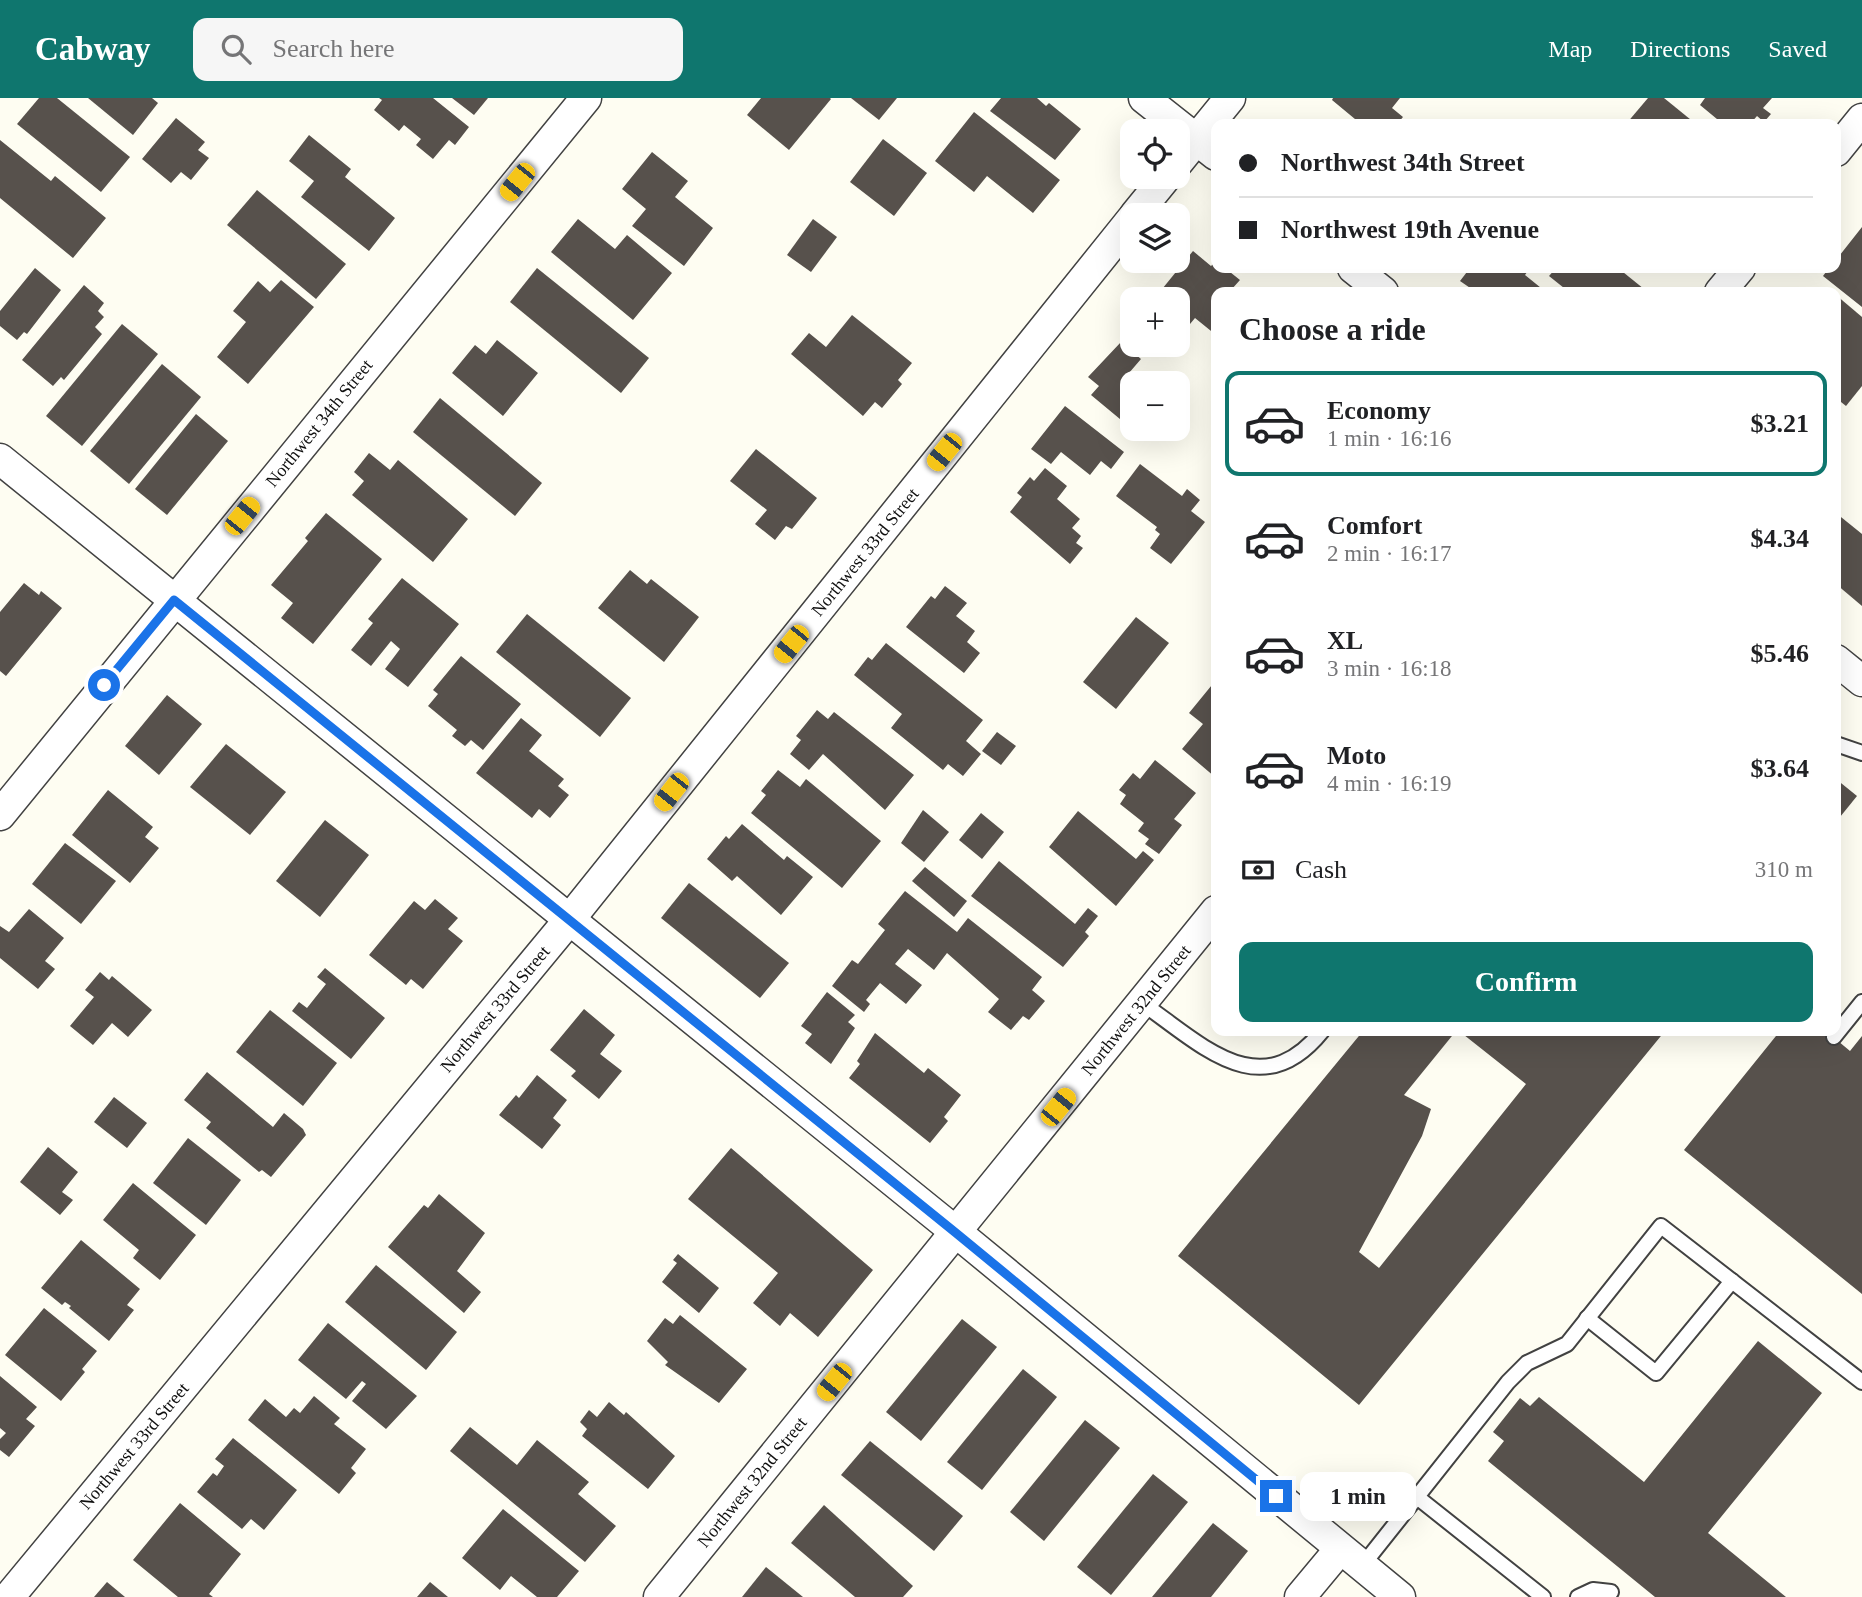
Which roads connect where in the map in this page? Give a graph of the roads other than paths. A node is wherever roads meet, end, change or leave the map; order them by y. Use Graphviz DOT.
graph roads {
  1 [pos="586,98"];
  2 [pos="1144,98"];
  3 [pos="1230,98"];
  4 [pos="1220,119"];
  5 [pos="1862,119"];
  6 [pos="1841,145"];
  7 [pos="1206,147"];
  8 [pos="1190,156"];
  9 [pos="1156,189"];
  10 [pos="1145,203"];
  11 [pos="1120,234"];
  12 [pos="1359,273"];
  13 [pos="1736,273"];
  14 [pos="1377,287"];
  15 [pos="1724,287"];
  16 [pos="0,459"];
  17 [pos="174,600"];
  18 [pos="1841,664"];
  19 [pos="1862,681"];
  20 [pos="1841,746"];
  21 [pos="1862,753"];
  22 [pos="0,814"];
  23 [pos="1211,917"];
  24 [pos="569,920"];
  25 [pos="1862,1002"];
  26 [pos="1142,1003"];
  27 [pos="1841,1028"];
  28 [pos="1317,1036"];
  29 [pos="956,1233"];
  30 [pos="1732,1281"];
  31 [pos="1587,1318"];
  32 [pos="1862,1382"];
  33 [pos="1417,1497"];
  34 [pos="1351,1558"];
  35 [pos="1611,1592"];
  36 [pos="9,1597"];
  37 [pos="659,1597"];
  38 [pos="1300,1597"];
  39 [pos="1400,1597"];
  40 [pos="1543,1597"];
  41 [pos="1578,1597"];
  1 -- 17 [label="street, Northwest 34th Street"];
  2 -- 7 [label="street"];
  3 -- 4 [label="street"];
  5 -- 6 [label="street"];
  7 -- 8 [label="street"];
  9 -- 10 [label="street, Northwest 33rd Street"];
  11 -- 24 [label="street, Northwest 33rd Street"];
  12 -- 14 [label="street"];
  13 -- 15 [label="street"];
  16 -- 17 [label="street"];
  17 -- 22 [label="street, Northwest 34th Street"];
  17 -- 24 [label="street"];
  18 -- 19 [label="street"];
  20 -- 21 [label="lane"];
  23 -- 26 [label="street, Northwest 32nd Street"];
  24 -- 29 [label="street"];
  24 -- 36 [label="street, Northwest 33rd Street"];
  25 -- 27 [label="lane"];
  26 -- 28 [label="lane"];
  26 -- 29 [label="street, Northwest 32nd Street"];
  29 -- 34 [label="street"];
  29 -- 37 [label="street, Northwest 32nd Street"];
  30 -- 31 [label="lane"];
  30 -- 31 [label="lane"];
  30 -- 32 [label="lane"];
  31 -- 33 [label="lane"];
  33 -- 34 [label="lane"];
  33 -- 40 [label="lane"];
  34 -- 38 [label="street"];
  34 -- 39 [label="street"];
  35 -- 41 [label="lane"];
}
